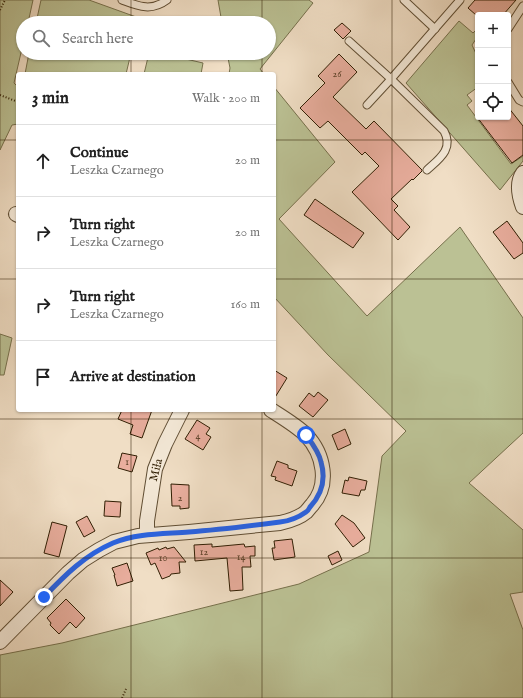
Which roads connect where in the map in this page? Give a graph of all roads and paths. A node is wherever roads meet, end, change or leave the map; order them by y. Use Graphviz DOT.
graph roads {
  1 [pos="5,0"];
  2 [pos="122,0"];
  3 [pos="167,0"];
  4 [pos="404,0"];
  5 [pos="450,0"];
  6 [pos="458,3"];
  7 [pos="523,6"];
  8 [pos="0,10"];
  9 [pos="511,24"];
  10 [pos="435,29"];
  11 [pos="349,41"];
  12 [pos="391,79"];
  13 [pos="509,84"];
  14 [pos="0,95"];
  15 [pos="16,101"];
  16 [pos="523,102"];
  17 [pos="367,105"];
  18 [pos="427,170"];
  19 [pos="523,174"];
  20 [pos="523,207"];
  21 [pos="181,412"];
  22 [pos="274,412"];
  23 [pos="147,535"];
  24 [pos="0,642"];
  25 [pos="126,689"];
  26 [pos="122,698"];
  1 -- 8 [label="path"];
  2 -- 3 [label="lane"];
  4 -- 10 [label="lane"];
  5 -- 6 [label="lane"];
  6 -- 10 [label="lane"];
  7 -- 9 [label="lane"];
  10 -- 12 [label="lane"];
  11 -- 12 [label="lane"];
  12 -- 17 [label="lane"];
  12 -- 18 [label="lane"];
  13 -- 16 [label="lane"];
  14 -- 15 [label="path"];
  19 -- 20 [label="street"];
  21 -- 23 [label="street, Miła"];
  22 -- 23 [label="street"];
  23 -- 24 [label="street"];
  25 -- 26 [label="path"];
}
